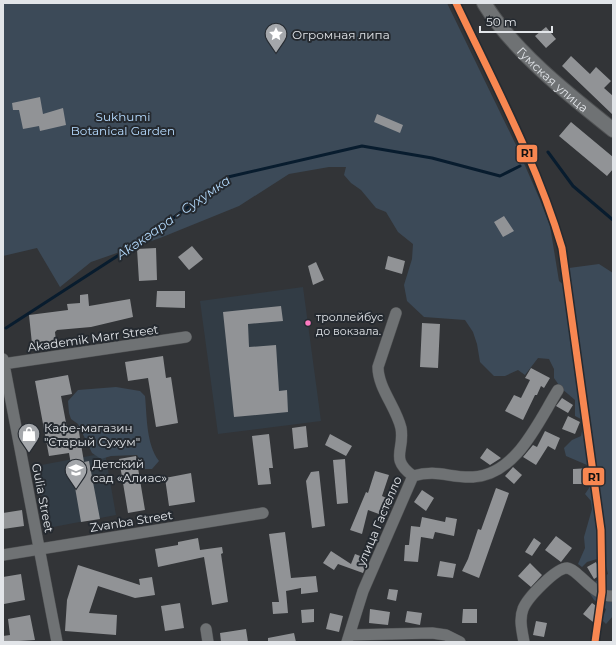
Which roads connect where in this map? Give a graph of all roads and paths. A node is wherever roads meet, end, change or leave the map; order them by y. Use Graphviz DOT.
graph roads {
  1 [pos="484,3"];
  2 [pos="613,130"];
  3 [pos="396,313"];
  4 [pos="186,337"];
  5 [pos="3,362"];
  6 [pos="558,390"];
  7 [pos="413,476"];
  8 [pos="263,513"];
  9 [pos="40,549"];
  10 [pos="3,555"];
  11 [pos="613,596"];
  12 [pos="206,629"];
  13 [pos="349,638"];
  14 [pos="57,642"];
  15 [pos="208,642"];
  16 [pos="460,642"];
  17 [pos="524,642"];
  1 -- 2 [label="street, Гумская улица"];
  3 -- 7 [label="street"];
  4 -- 5 [label="street, Akademik Marr Street"];
  5 -- 9 [label="street, Gulia Street"];
  6 -- 7 [label="street, улица Гастелло"];
  7 -- 13 [label="street, улица Гастелло"];
  8 -- 9 [label="street, Zvanba Street"];
  9 -- 10 [label="street, Zvanba Street"];
  9 -- 14 [label="street, Gulia Street"];
  11 -- 17 [label="street"];
  12 -- 15 [label="street"];
  13 -- 16 [label="street"];
}
